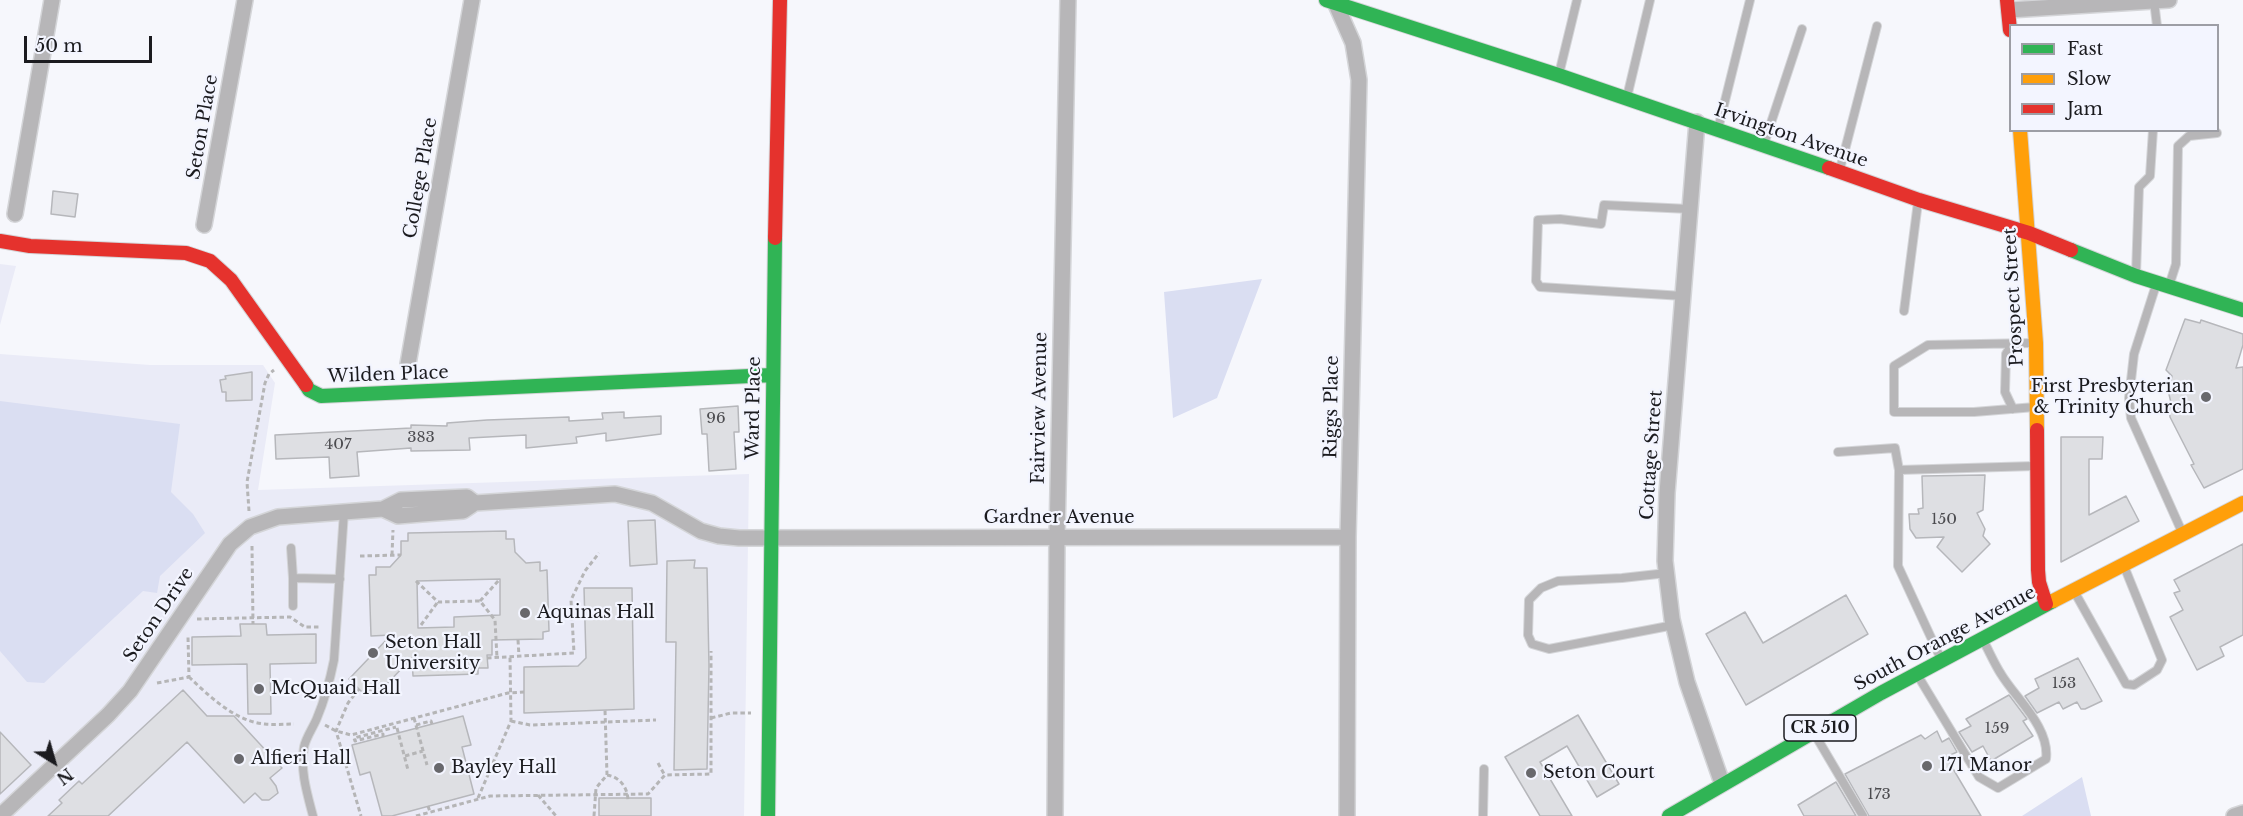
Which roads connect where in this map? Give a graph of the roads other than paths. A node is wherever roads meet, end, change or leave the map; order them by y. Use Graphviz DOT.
graph roads {
  1 [pos="52,0"];
  2 [pos="245,0"];
  3 [pos="472,0"];
  4 [pos="780,0"];
  5 [pos="1068,0"];
  6 [pos="1577,0"];
  7 [pos="1650,0"];
  8 [pos="1750,0"];
  9 [pos="2169,0"];
  10 [pos="1331,1"];
  11 [pos="2154,1"];
  12 [pos="2008,5"];
  13 [pos="2010,24"];
  14 [pos="2157,24"];
  15 [pos="1877,26"];
  16 [pos="1802,29"];
  17 [pos="1558,75"];
  18 [pos="1627,99"];
  19 [pos="1696,122"];
  20 [pos="1718,130"];
  21 [pos="2020,132"];
  22 [pos="2153,132"];
  23 [pos="2217,133"];
  24 [pos="1763,146"];
  25 [pos="1839,171"];
  26 [pos="1918,200"];
  27 [pos="1689,209"];
  28 [pos="15,214"];
  29 [pos="204,225"];
  30 [pos="2029,233"];
  31 [pos="0,241"];
  32 [pos="2136,276"];
  33 [pos="2163,284"];
  34 [pos="1683,296"];
  35 [pos="2243,310"];
  36 [pos="1904,311"];
  37 [pos="2013,343"];
  38 [pos="2036,343"];
  39 [pos="408,364"];
  40 [pos="772,375"];
  41 [pos="2036,406"];
  42 [pos="2013,409"];
  43 [pos="1838,452"];
  44 [pos="2037,466"];
  45 [pos="1899,470"];
  46 [pos="2243,503"];
  47 [pos="344,512"];
  48 [pos="2183,533"];
  49 [pos="1348,537"];
  50 [pos="770,538"];
  51 [pos="1058,538"];
  52 [pos="291,548"];
  53 [pos="2123,564"];
  54 [pos="1667,573"];
  55 [pos="293,578"];
  56 [pos="340,579"];
  57 [pos="2073,590"];
  58 [pos="2046,604"];
  59 [pos="293,606"];
  60 [pos="1674,626"];
  61 [pos="1982,638"];
  62 [pos="1941,658"];
  63 [pos="1916,672"];
  64 [pos="1814,732"];
  65 [pos="1484,769"];
  66 [pos="1722,783"];
  67 [pos="2243,813"];
  68 [pos="0,816"];
  69 [pos="313,816"];
  70 [pos="768,816"];
  71 [pos="1055,816"];
  72 [pos="1347,816"];
  73 [pos="1483,816"];
  74 [pos="1669,816"];
  75 [pos="1863,816"];
  76 [pos="2234,816"];
  1 -- 28 [label="street"];
  2 -- 29 [label="street, Seton Place"];
  3 -- 39 [label="street, College Place"];
  4 -- 40 [label="main road, Ward Place"];
  5 -- 51 [label="street, Fairview Avenue"];
  6 -- 17 [label="lane"];
  7 -- 18 [label="lane"];
  8 -- 20 [label="lane"];
  9 -- 11 [label="street"];
  10 -- 17 [label="main road, Irvington Avenue"];
  10 -- 49 [label="street, Riggs Place"];
  11 -- 12 [label="street"];
  11 -- 14 [label="lane"];
  12 -- 13 [label="main road"];
  15 -- 25 [label="lane"];
  16 -- 24 [label="lane"];
  17 -- 18 [label="main road, Irvington Avenue"];
  18 -- 19 [label="main road, Irvington Avenue"];
  19 -- 20 [label="main road, Irvington Avenue"];
  19 -- 27 [label="street, Cottage Street"];
  20 -- 24 [label="main road, Irvington Avenue"];
  21 -- 30 [label="main road, Prospect Street"];
  22 -- 32 [label="lane"];
  23 -- 33 [label="lane"];
  24 -- 25 [label="main road, Irvington Avenue"];
  25 -- 26 [label="main road, Irvington Avenue"];
  26 -- 30 [label="main road, Irvington Avenue"];
  26 -- 36 [label="lane"];
  27 -- 34 [label="street, Cottage Street"];
  27 -- 34 [label="lane"];
  30 -- 32 [label="main road, Irvington Avenue"];
  30 -- 38 [label="main road, Prospect Street"];
  31 -- 40 [label="main road, Wilden Place"];
  32 -- 33 [label="main road, Irvington Avenue"];
  33 -- 35 [label="main road, Irvington Avenue"];
  33 -- 48 [label="lane"];
  34 -- 54 [label="street, Cottage Street"];
  37 -- 38 [label="lane"];
  37 -- 42 [label="lane"];
  37 -- 42 [label="lane"];
  38 -- 41 [label="main road, Prospect Street"];
  40 -- 50 [label="main road, Ward Place"];
  41 -- 42 [label="lane"];
  41 -- 44 [label="main road, Prospect Street"];
  43 -- 45 [label="lane"];
  44 -- 45 [label="lane"];
  44 -- 58 [label="main road, Prospect Street"];
  45 -- 62 [label="lane"];
  46 -- 48 [label="main road, South Orange Avenue / CR 510"];
  47 -- 50 [label="street, Seton Drive"];
  47 -- 56 [label="lane"];
  47 -- 68 [label="street, Seton Drive"];
  48 -- 53 [label="main road, South Orange Avenue / CR 510"];
  49 -- 51 [label="street, Gardner Avenue"];
  49 -- 72 [label="street, Riggs Place"];
  50 -- 51 [label="street, Gardner Avenue"];
  50 -- 70 [label="main road, Ward Place"];
  51 -- 71 [label="street, Fairview Avenue"];
  52 -- 55 [label="lane"];
  53 -- 57 [label="main road, South Orange Avenue / CR 510"];
  53 -- 57 [label="lane"];
  54 -- 60 [label="street, Cottage Street"];
  54 -- 60 [label="lane"];
  55 -- 56 [label="lane"];
  55 -- 59 [label="lane"];
  56 -- 69 [label="lane"];
  57 -- 58 [label="main road, South Orange Avenue / CR 510"];
  58 -- 61 [label="main road, South Orange Avenue / CR 510"];
  60 -- 66 [label="street, Cottage Street"];
  61 -- 62 [label="main road, South Orange Avenue / CR 510"];
  61 -- 63 [label="lane"];
  62 -- 63 [label="main road, South Orange Avenue / CR 510"];
  63 -- 64 [label="main road, South Orange Avenue / CR 510"];
  64 -- 66 [label="main road, South Orange Avenue / CR 510"];
  64 -- 75 [label="lane"];
  65 -- 73 [label="lane"];
  66 -- 74 [label="main road, South Orange Avenue / CR 510"];
  67 -- 76 [label="street"];
}
